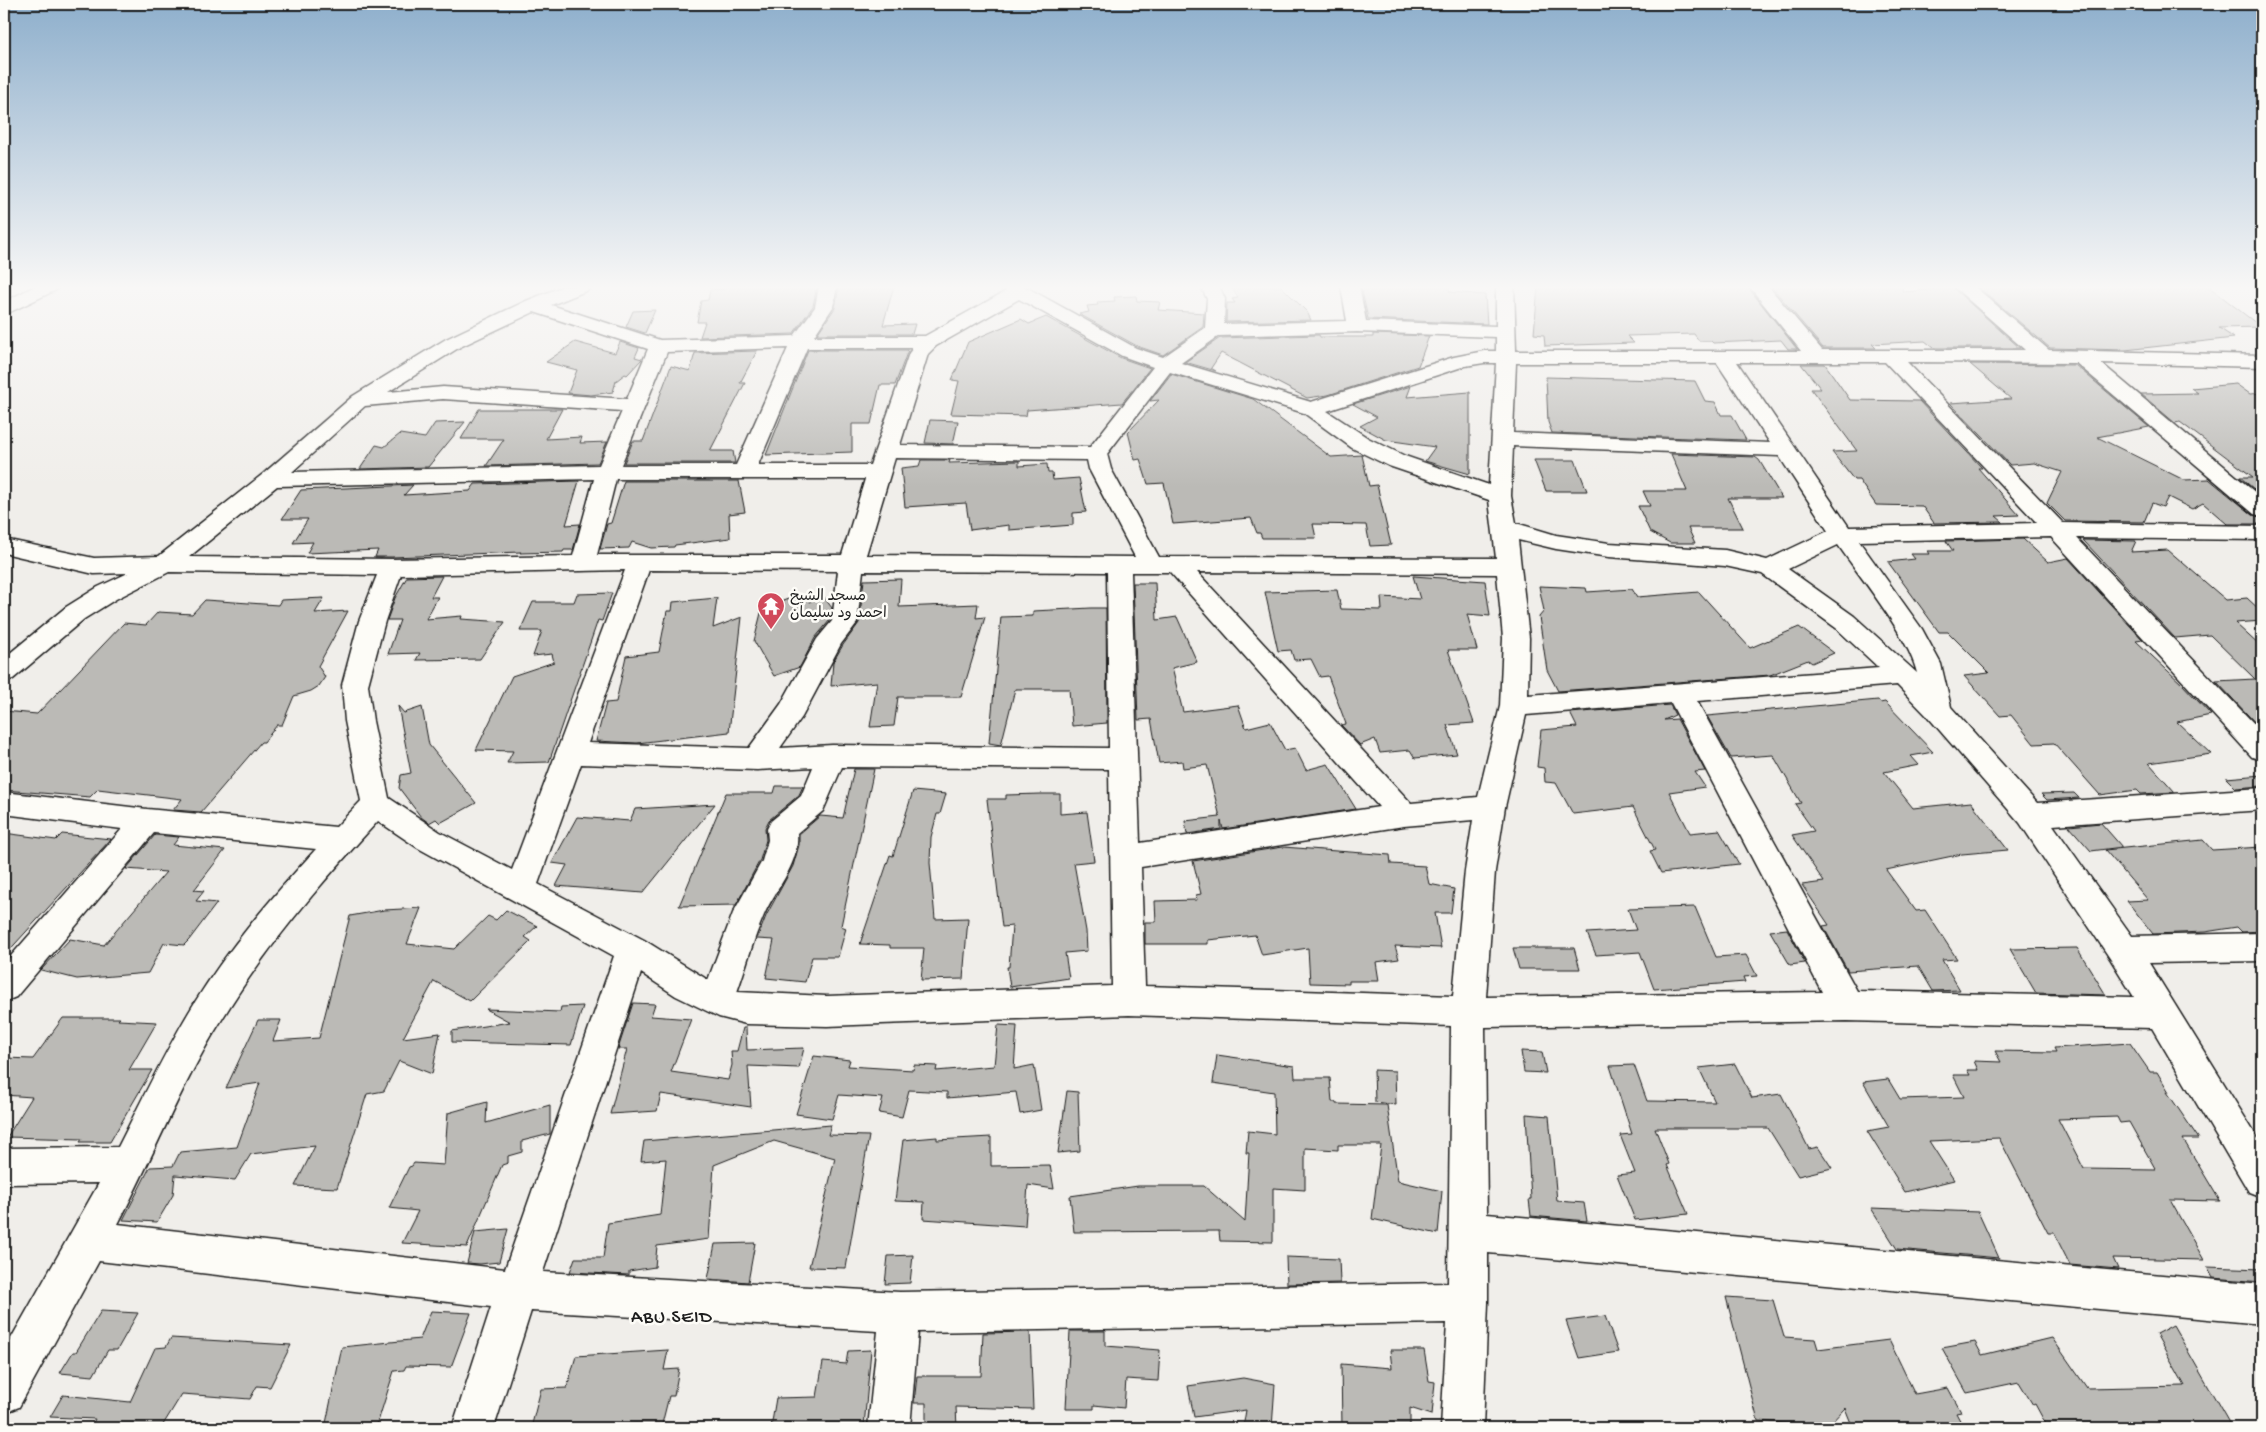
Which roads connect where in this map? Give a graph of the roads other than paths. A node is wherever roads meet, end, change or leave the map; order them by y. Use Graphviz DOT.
graph roads {
  1 [pos="437,353"];
  2 [pos="657,353"];
  3 [pos="795,353"];
  4 [pos="920,353"];
  5 [pos="1131,353"];
  6 [pos="1182,353"];
  7 [pos="1506,353"];
  8 [pos="1813,353"];
  9 [pos="2040,353"];
  10 [pos="1722,355"];
  11 [pos="1506,356"];
  12 [pos="1816,356"];
  13 [pos="1890,356"];
  14 [pos="2044,356"];
  15 [pos="2081,357"];
  16 [pos="2237,360"];
  17 [pos="2262,361"];
  18 [pos="1165,365"];
  19 [pos="2262,380"];
  20 [pos="360,400"];
  21 [pos="634,406"];
  22 [pos="1311,409"];
  23 [pos="1502,439"];
  24 [pos="1785,450"];
  25 [pos="886,451"];
  26 [pos="1096,454"];
  27 [pos="607,472"];
  28 [pos="878,472"];
  29 [pos="744,473"];
  30 [pos="271,479"];
  31 [pos="1500,496"];
  32 [pos="2262,508"];
  33 [pos="1505,526"];
  34 [pos="2058,530"];
  35 [pos="2262,533"];
  36 [pos="1842,534"];
  37 [pos="4,546"];
  38 [pos="640,562"];
  39 [pos="583,563"];
  40 [pos="165,564"];
  41 [pos="851,564"];
  42 [pos="1163,564"];
  43 [pos="1119,565"];
  44 [pos="1510,566"];
  45 [pos="392,567"];
  46 [pos="1770,568"];
  47 [pos="4,672"];
  48 [pos="1903,675"];
  49 [pos="1679,693"];
  50 [pos="1514,706"];
  51 [pos="1938,710"];
  52 [pos="2262,750"];
  53 [pos="570,753"];
  54 [pos="832,756"];
  55 [pos="757,759"];
  56 [pos="1122,759"];
  57 [pos="2262,799"];
  58 [pos="4,803"];
  59 [pos="376,804"];
  60 [pos="1490,808"];
  61 [pos="1404,815"];
  62 [pos="2030,815"];
  63 [pos="147,821"];
  64 [pos="342,840"];
  65 [pos="1126,857"];
  66 [pos="521,888"];
  67 [pos="2262,947"];
  68 [pos="632,950"];
  69 [pos="2123,950"];
  70 [pos="4,987"];
  71 [pos="718,1000"];
  72 [pos="1129,1000"];
  73 [pos="1847,1006"];
  74 [pos="1468,1012"];
  75 [pos="2163,1013"];
  76 [pos="129,1165"];
  77 [pos="4,1166"];
  78 [pos="2262,1179"];
  79 [pos="1468,1232"];
  80 [pos="87,1240"];
  81 [pos="516,1290"];
  82 [pos="1468,1303"];
  83 [pos="2262,1304"];
  84 [pos="900,1312"];
  85 [pos="4,1392"];
  86 [pos="473,1428"];
  87 [pos="889,1428"];
  88 [pos="1462,1428"];
  1 -- 20 [label="street"];
  2 -- 21 [label="street"];
  3 -- 29 [label="street"];
  4 -- 25 [label="street"];
  5 -- 18 [label="street"];
  6 -- 18 [label="street"];
  7 -- 11 [label="street"];
  8 -- 12 [label="street"];
  9 -- 14 [label="street"];
  10 -- 11 [label="street"];
  10 -- 12 [label="street"];
  10 -- 24 [label="street"];
  11 -- 22 [label="street"];
  11 -- 23 [label="street"];
  12 -- 13 [label="street"];
  13 -- 14 [label="street"];
  13 -- 34 [label="street"];
  14 -- 15 [label="street"];
  15 -- 16 [label="street"];
  15 -- 32 [label="street"];
  16 -- 17 [label="street"];
  16 -- 19 [label="street"];
  18 -- 22 [label="street"];
  18 -- 26 [label="street"];
  20 -- 21 [label="street"];
  20 -- 30 [label="street"];
  21 -- 27 [label="street"];
  22 -- 31 [label="street"];
  23 -- 24 [label="street"];
  23 -- 31 [label="street"];
  24 -- 36 [label="street"];
  25 -- 26 [label="street"];
  25 -- 28 [label="street"];
  26 -- 42 [label="street"];
  27 -- 29 [label="street"];
  27 -- 30 [label="street"];
  27 -- 39 [label="street"];
  28 -- 29 [label="street"];
  28 -- 41 [label="street"];
  30 -- 40 [label="street"];
  31 -- 33 [label="street"];
  33 -- 44 [label="street"];
  33 -- 46 [label="street"];
  34 -- 35 [label="street"];
  34 -- 36 [label="street"];
  34 -- 52 [label="street"];
  36 -- 46 [label="street"];
  36 -- 51 [label="street"];
  37 -- 40 [label="street"];
  38 -- 39 [label="street"];
  38 -- 41 [label="street"];
  38 -- 53 [label="street"];
  39 -- 45 [label="street"];
  40 -- 45 [label="street"];
  40 -- 47 [label="street"];
  41 -- 43 [label="street"];
  41 -- 55 [label="street"];
  42 -- 43 [label="street"];
  42 -- 44 [label="street"];
  42 -- 61 [label="street"];
  43 -- 56 [label="street"];
  44 -- 50 [label="street"];
  45 -- 59 [label="street"];
  46 -- 48 [label="street"];
  48 -- 49 [label="street"];
  48 -- 51 [label="street"];
  49 -- 50 [label="street"];
  49 -- 73 [label="street"];
  50 -- 60 [label="street"];
  51 -- 62 [label="street"];
  53 -- 55 [label="street"];
  53 -- 66 [label="street"];
  54 -- 55 [label="street"];
  54 -- 56 [label="street"];
  54 -- 71 [label="street"];
  56 -- 65 [label="street"];
  57 -- 62 [label="street"];
  58 -- 63 [label="street"];
  59 -- 64 [label="street"];
  59 -- 66 [label="street"];
  60 -- 61 [label="street"];
  60 -- 74 [label="street"];
  61 -- 65 [label="street"];
  62 -- 69 [label="street"];
  63 -- 64 [label="street"];
  63 -- 70 [label="street"];
  64 -- 76 [label="street"];
  65 -- 72 [label="street"];
  66 -- 68 [label="street"];
  67 -- 69 [label="street"];
  68 -- 71 [label="street"];
  68 -- 81 [label="street"];
  69 -- 75 [label="street"];
  71 -- 72 [label="street"];
  72 -- 74 [label="street"];
  73 -- 74 [label="street"];
  73 -- 75 [label="street"];
  74 -- 79 [label="street"];
  75 -- 78 [label="street"];
  76 -- 77 [label="street"];
  76 -- 80 [label="street"];
  79 -- 82 [label="street"];
  79 -- 83 [label="street"];
  80 -- 81 [label="street"];
  80 -- 85 [label="street"];
  81 -- 84 [label="street"];
  81 -- 86 [label="street"];
  82 -- 84 [label="street"];
  82 -- 88 [label="street"];
  84 -- 87 [label="street"];
}
